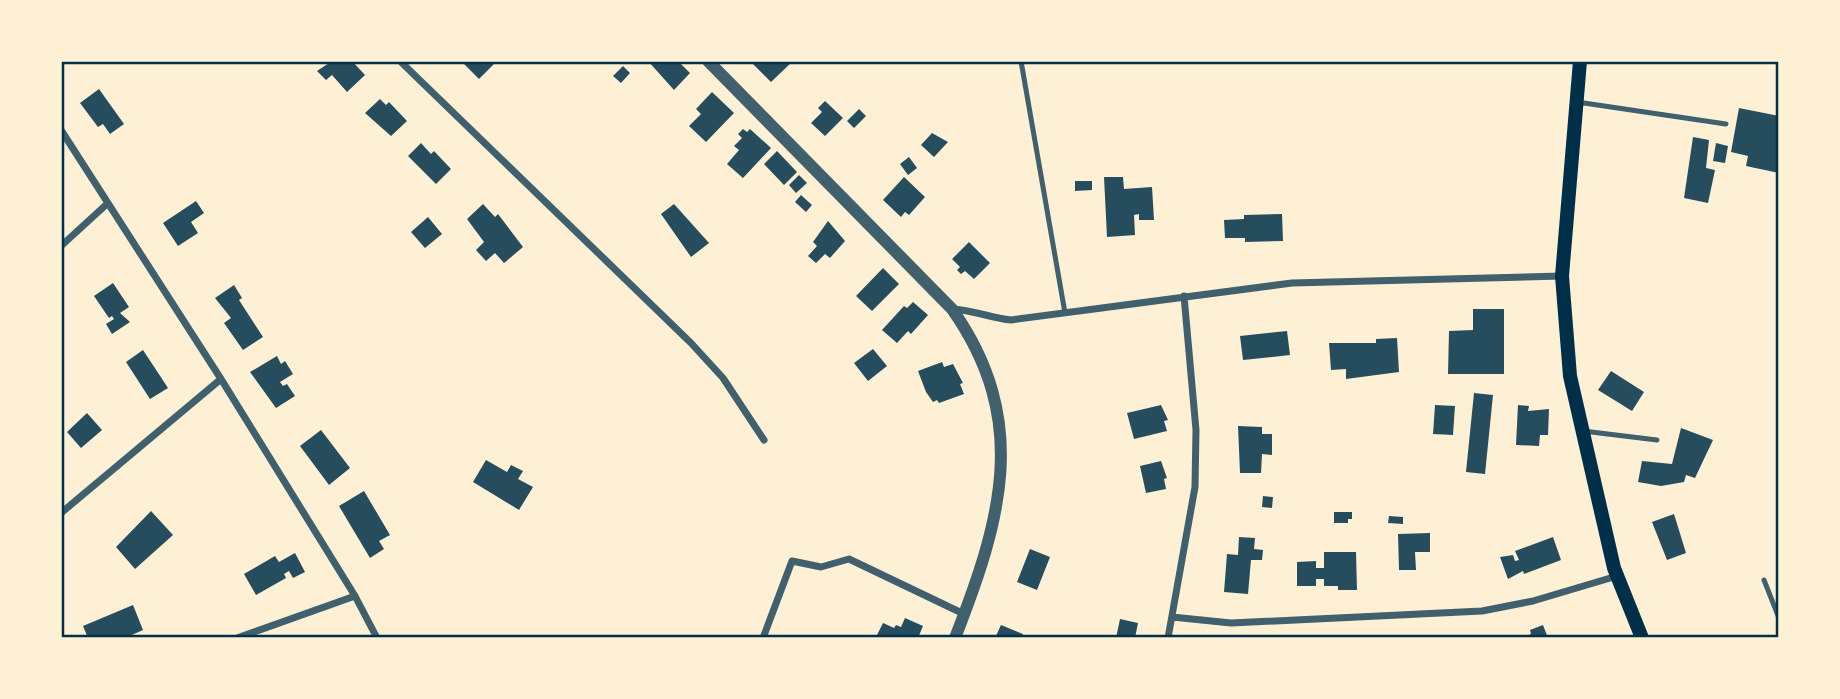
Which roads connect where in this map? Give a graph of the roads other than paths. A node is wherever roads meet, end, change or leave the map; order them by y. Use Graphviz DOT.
graph roads {
  1 [pos="400,61"];
  2 [pos="708,61"];
  3 [pos="1021,61"];
  4 [pos="1580,61"];
  5 [pos="1577,102"];
  6 [pos="1726,124"];
  7 [pos="61,131"];
  8 [pos="107,203"];
  9 [pos="61,246"];
  10 [pos="1562,276"];
  11 [pos="1184,296"];
  12 [pos="952,309"];
  13 [pos="1065,313"];
  14 [pos="221,379"];
  15 [pos="1580,430"];
  16 [pos="764,440"];
  17 [pos="1657,440"];
  18 [pos="61,513"];
  19 [pos="1617,576"];
  20 [pos="1764,580"];
  21 [pos="355,596"];
  22 [pos="964,614"];
  23 [pos="1172,617"];
  24 [pos="1779,618"];
  25 [pos="237,638"];
  26 [pos="377,638"];
  27 [pos="764,638"];
  28 [pos="955,638"];
  29 [pos="1168,638"];
  30 [pos="1642,638"];
  1 -- 16 [label="street"];
  2 -- 12 [label="street"];
  3 -- 13 [label="lane"];
  4 -- 5 [label="main road"];
  5 -- 6 [label="lane"];
  5 -- 10 [label="main road"];
  7 -- 8 [label="street"];
  8 -- 9 [label="street"];
  8 -- 14 [label="street"];
  10 -- 11 [label="street"];
  10 -- 15 [label="main road"];
  11 -- 13 [label="street"];
  11 -- 23 [label="street"];
  12 -- 13 [label="street"];
  12 -- 22 [label="street"];
  14 -- 18 [label="street"];
  14 -- 21 [label="street"];
  15 -- 17 [label="lane"];
  15 -- 19 [label="main road"];
  19 -- 23 [label="street"];
  19 -- 30 [label="main road"];
  20 -- 24 [label="lane"];
  21 -- 25 [label="street"];
  21 -- 26 [label="street"];
  22 -- 27 [label="street"];
  22 -- 28 [label="street"];
  23 -- 29 [label="street"];
}
